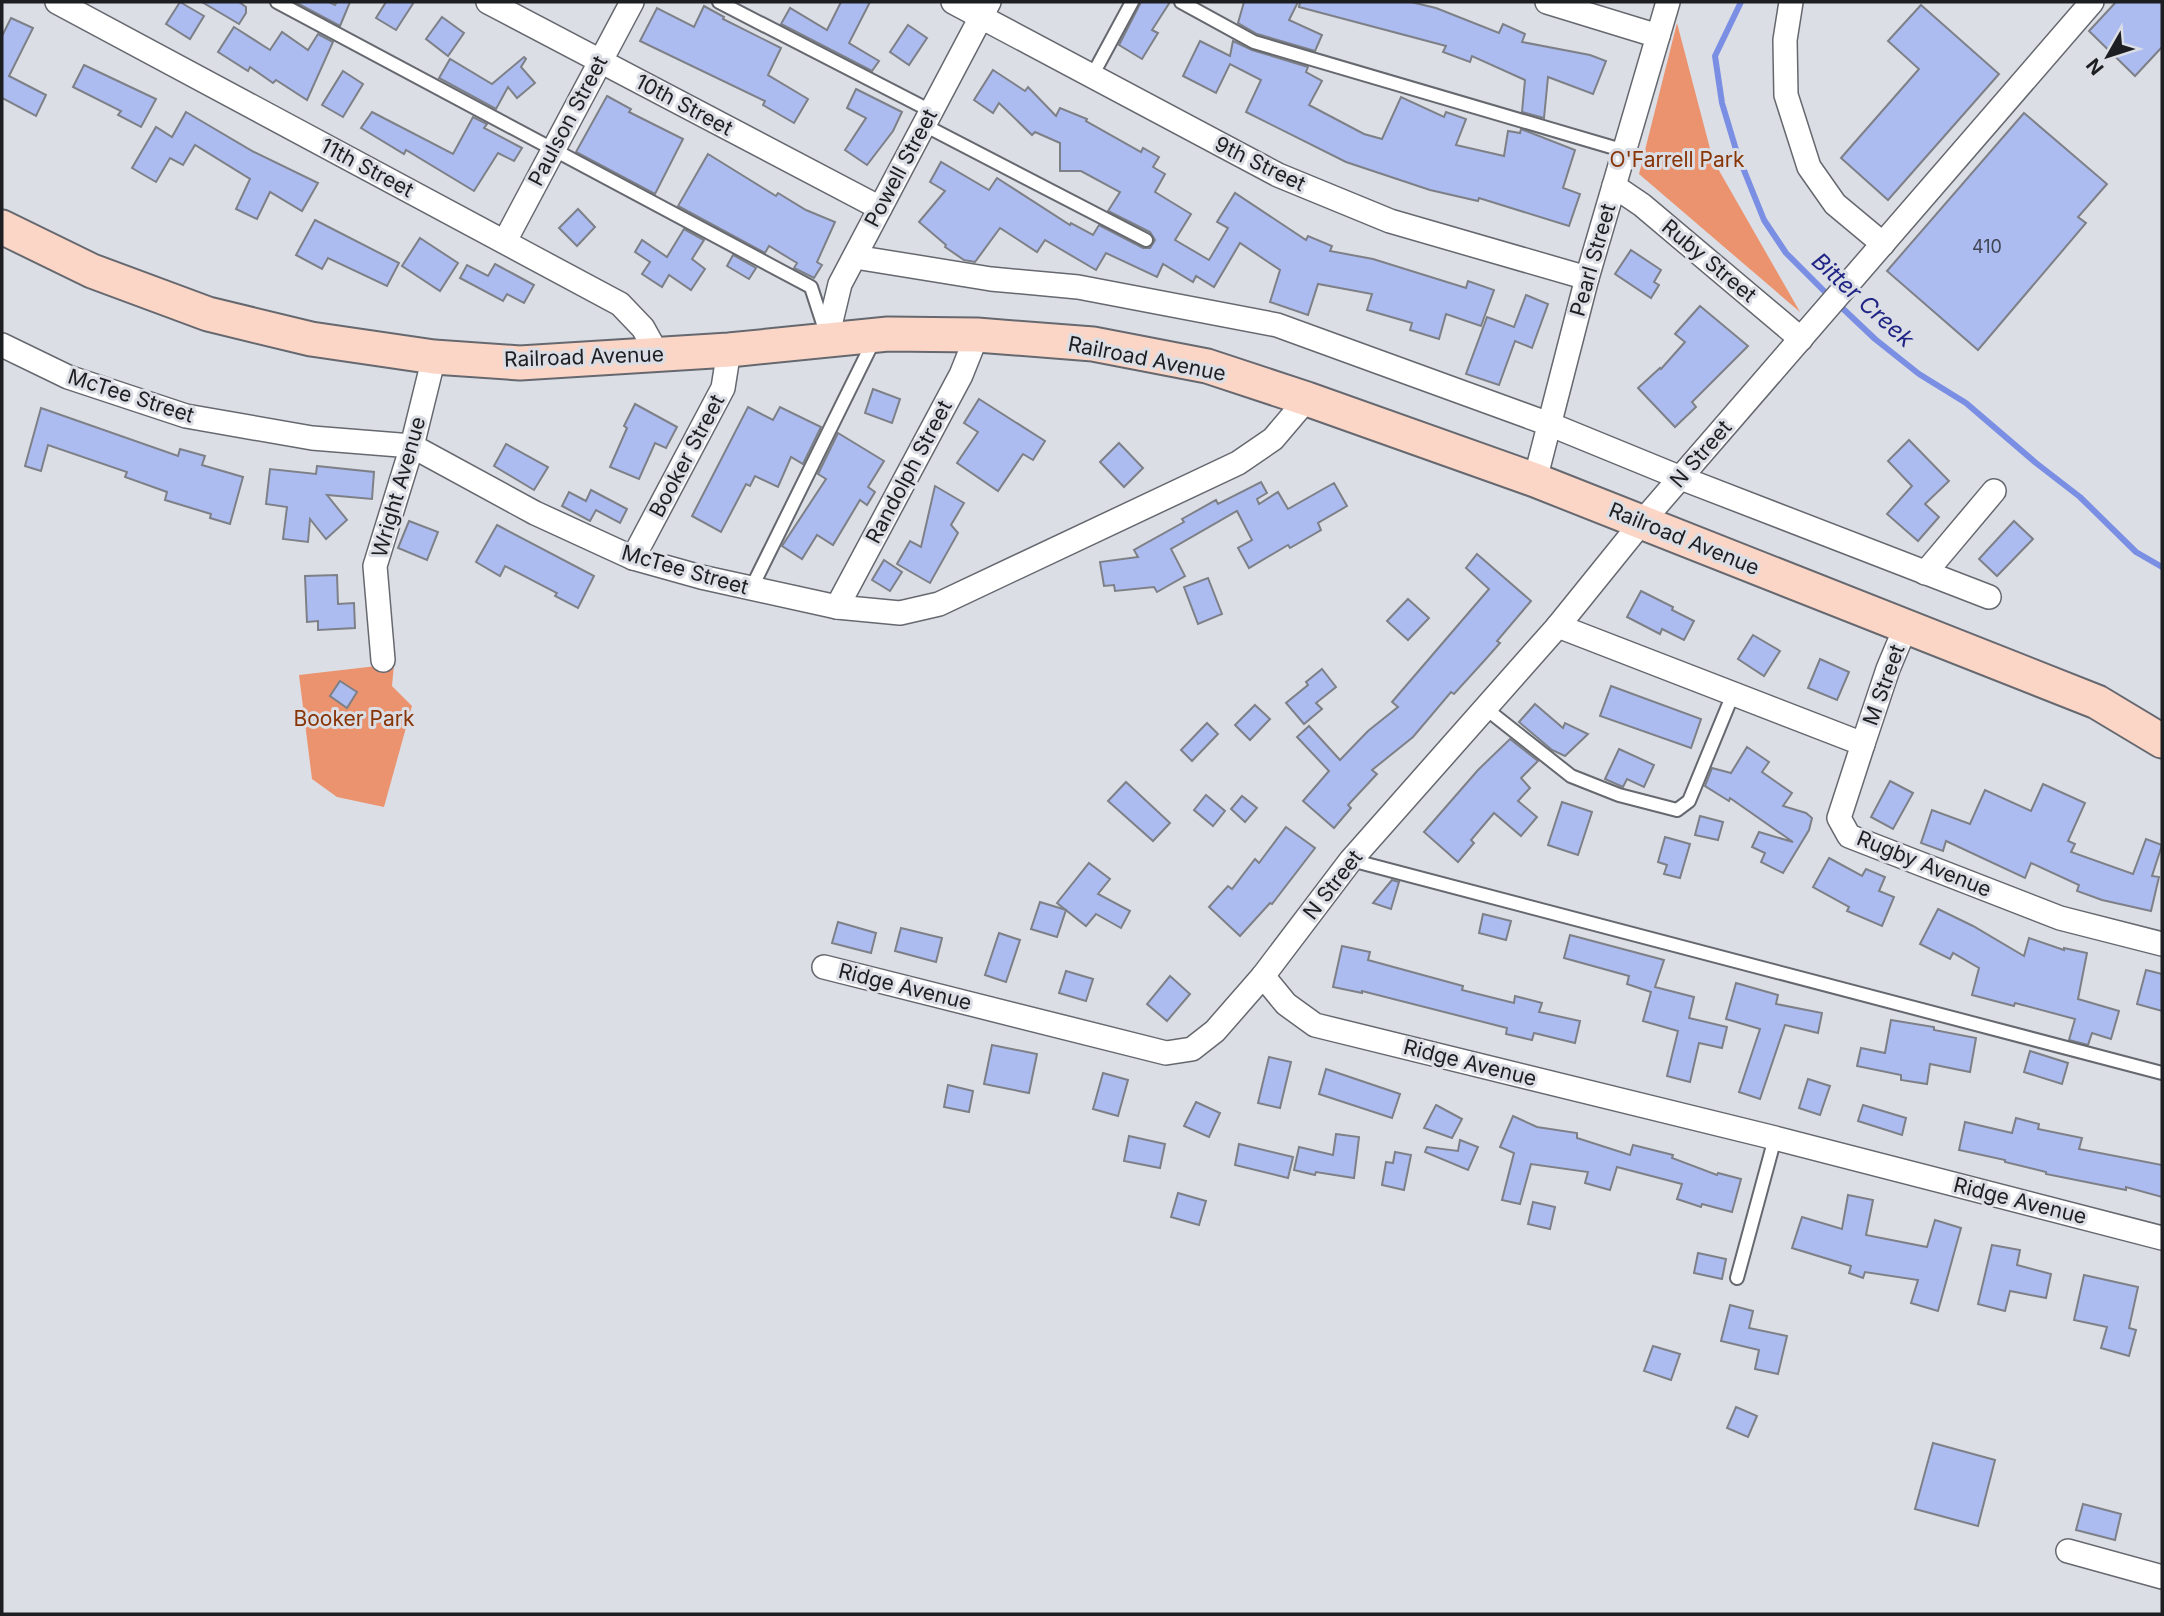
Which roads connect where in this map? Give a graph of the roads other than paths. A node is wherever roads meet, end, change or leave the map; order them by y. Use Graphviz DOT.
graph roads {
  1 [pos="57,2"];
  2 [pos="277,2"];
  3 [pos="488,2"];
  4 [pos="632,2"];
  5 [pos="719,2"];
  6 [pos="953,2"];
  7 [pos="1132,2"];
  8 [pos="1181,2"];
  9 [pos="1547,2"];
  10 [pos="1668,2"];
  11 [pos="1791,2"];
  12 [pos="2092,2"];
  13 [pos="985,9"];
  14 [pos="1658,36"];
  15 [pos="600,61"];
  16 [pos="1092,76"];
  17 [pos="927,118"];
  18 [pos="553,150"];
  19 [pos="1625,151"];
  20 [pos="1614,186"];
  21 [pos="880,208"];
  22 [pos="2,227"];
  23 [pos="1146,240"];
  24 [pos="505,242"];
  25 [pos="1877,251"];
  26 [pos="855,257"];
  27 [pos="1587,278"];
  28 [pos="1806,333"];
  29 [pos="877,335"];
  30 [pos="977,335"];
  31 [pos="827,338"];
  32 [pos="2,345"];
  33 [pos="729,350"];
  34 [pos="658,355"];
  35 [pos="434,357"];
  36 [pos="1307,399"];
  37 [pos="1549,424"];
  38 [pos="412,446"];
  39 [pos="1681,478"];
  40 [pos="1535,480"];
  41 [pos="1994,491"];
  42 [pos="1642,522"];
  43 [pos="633,558"];
  44 [pos="1925,573"];
  45 [pos="751,589"];
  46 [pos="1989,597"];
  47 [pos="837,607"];
  48 [pos="1558,626"];
  49 [pos="1906,626"];
  50 [pos="383,660"];
  51 [pos="1732,694"];
  52 [pos="1485,708"];
  53 [pos="2162,741"];
  54 [pos="1863,744"];
  55 [pos="1351,860"];
  56 [pos="2162,944"];
  57 [pos="824,967"];
  58 [pos="1263,976"];
  59 [pos="2162,1073"];
  60 [pos="1774,1138"];
  61 [pos="2162,1238"];
  62 [pos="1737,1278"];
  63 [pos="2068,1551"];
  64 [pos="2162,1577"];
  1 -- 24 [label="street, 11th Street"];
  2 -- 18 [label="lane"];
  3 -- 15 [label="street, 10th Street"];
  4 -- 15 [label="street, Paulson Street"];
  5 -- 17 [label="lane"];
  6 -- 13 [label="street, 9th Street"];
  7 -- 16 [label="lane"];
  8 -- 19 [label="lane"];
  9 -- 14 [label="street"];
  10 -- 14 [label="street, Pearl Street"];
  11 -- 25 [label="street"];
  12 -- 25 [label="street, N Street"];
  13 -- 16 [label="street, 9th Street"];
  13 -- 17 [label="street, Powell Street"];
  14 -- 19 [label="street, Pearl Street"];
  15 -- 18 [label="street, Paulson Street"];
  15 -- 21 [label="street, 10th Street"];
  16 -- 27 [label="street, 9th Street"];
  17 -- 21 [label="street, Powell Street"];
  17 -- 23 [label="lane"];
  18 -- 24 [label="street, Paulson Street"];
  18 -- 31 [label="lane"];
  19 -- 20 [label="street, Pearl Street"];
  20 -- 27 [label="street, Pearl Street"];
  20 -- 28 [label="street, Ruby Street"];
  21 -- 26 [label="street, Powell Street"];
  22 -- 35 [label="street, Railroad Avenue"];
  24 -- 34 [label="street, 11th Street"];
  25 -- 28 [label="street, N Street"];
  26 -- 31 [label="street, Powell Street"];
  26 -- 37 [label="street"];
  27 -- 37 [label="street, Pearl Street"];
  28 -- 39 [label="street, N Street"];
  29 -- 30 [label="street, Railroad Avenue"];
  29 -- 31 [label="street, Railroad Avenue"];
  29 -- 45 [label="lane"];
  30 -- 36 [label="street, Railroad Avenue"];
  30 -- 47 [label="street, Randolph Street"];
  31 -- 33 [label="street, Railroad Avenue"];
  32 -- 38 [label="street, McTee Street"];
  33 -- 34 [label="street, Railroad Avenue"];
  33 -- 43 [label="street, Booker Street"];
  34 -- 35 [label="street, Railroad Avenue"];
  35 -- 38 [label="street, Wright Avenue"];
  36 -- 40 [label="street, Railroad Avenue"];
  36 -- 47 [label="street, McTee Street"];
  37 -- 39 [label="street"];
  37 -- 40 [label="street, Pearl Street"];
  38 -- 43 [label="street, McTee Street"];
  38 -- 50 [label="street, Wright Avenue"];
  39 -- 42 [label="street, N Street"];
  39 -- 44 [label="street"];
  40 -- 42 [label="street, Railroad Avenue"];
  41 -- 44 [label="street"];
  42 -- 48 [label="street, N Street"];
  42 -- 49 [label="street, Railroad Avenue"];
  43 -- 45 [label="street, McTee Street"];
  44 -- 46 [label="street"];
  45 -- 47 [label="street, McTee Street"];
  48 -- 51 [label="street"];
  48 -- 52 [label="street, N Street"];
  49 -- 53 [label="street, Railroad Avenue"];
  49 -- 54 [label="street, M Street"];
  51 -- 52 [label="lane"];
  51 -- 54 [label="street"];
  52 -- 55 [label="street, N Street"];
  54 -- 56 [label="street, Rugby Avenue"];
  55 -- 58 [label="street, N Street"];
  55 -- 59 [label="lane"];
  57 -- 58 [label="street, Ridge Avenue"];
  58 -- 60 [label="street, Ridge Avenue"];
  60 -- 61 [label="street, Ridge Avenue"];
  60 -- 62 [label="lane"];
  63 -- 64 [label="street"];
}
